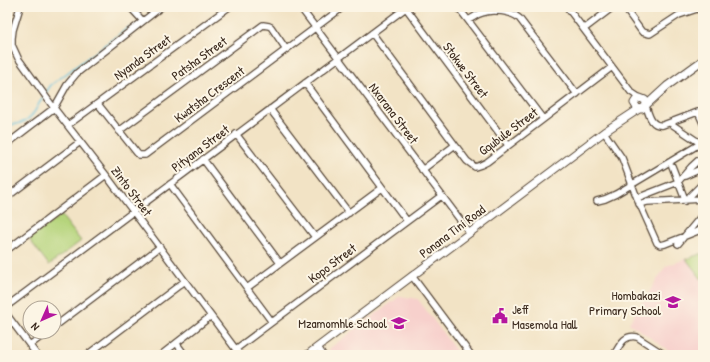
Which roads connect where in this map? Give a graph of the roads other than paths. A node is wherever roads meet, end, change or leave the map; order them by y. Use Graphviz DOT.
graph roads {
  1 [pos="20,7"];
  2 [pos="130,7"];
  3 [pos="161,7"];
  4 [pos="229,7"];
  5 [pos="300,7"];
  6 [pos="342,7"];
  7 [pos="406,7"];
  8 [pos="458,7"];
  9 [pos="567,7"];
  10 [pos="613,7"];
  11 [pos="624,7"];
  12 [pos="703,7"];
  13 [pos="142,20"];
  14 [pos="468,20"];
  15 [pos="316,28"];
  16 [pos="584,29"];
  17 [pos="372,33"];
  18 [pos="9,38"];
  19 [pos="286,49"];
  20 [pos="339,58"];
  21 [pos="703,60"];
  22 [pos="612,68"];
  23 [pos="305,83"];
  24 [pos="577,94"];
  25 [pos="98,104"];
  26 [pos="640,104"];
  27 [pos="54,108"];
  28 [pos="270,109"];
  29 [pos="701,111"];
  30 [pos="543,119"];
  31 [pos="670,123"];
  32 [pos="703,123"];
  33 [pos="68,125"];
  34 [pos="119,130"];
  35 [pos="604,132"];
  36 [pos="236,134"];
  37 [pos="80,142"];
  38 [pos="7,144"];
  39 [pos="702,144"];
  40 [pos="455,145"];
  41 [pos="508,145"];
  42 [pos="703,156"];
  43 [pos="203,159"];
  44 [pos="672,166"];
  45 [pos="703,168"];
  46 [pos="422,170"];
  47 [pos="106,175"];
  48 [pos="680,180"];
  49 [pos="703,183"];
  50 [pos="170,184"];
  51 [pos="632,185"];
  52 [pos="382,188"];
  53 [pos="441,196"];
  54 [pos="7,197"];
  55 [pos="685,199"];
  56 [pos="703,199"];
  57 [pos="597,200"];
  58 [pos="638,201"];
  59 [pos="133,211"];
  60 [pos="349,213"];
  61 [pos="703,214"];
  62 [pos="407,221"];
  63 [pos="703,229"];
  64 [pos="470,233"];
  65 [pos="686,236"];
  66 [pos="315,237"];
  67 [pos="678,244"];
  68 [pos="160,248"];
  69 [pos="7,250"];
  70 [pos="280,263"];
  71 [pos="412,276"];
  72 [pos="185,281"];
  73 [pos="247,288"];
  74 [pos="8,303"];
  75 [pos="7,315"];
  76 [pos="211,316"];
  77 [pos="62,321"];
  78 [pos="272,322"];
  79 [pos="37,340"];
  80 [pos="177,344"];
  81 [pos="30,345"];
  82 [pos="318,347"];
  83 [pos="236,349"];
  84 [pos="38,355"];
  85 [pos="87,355"];
  86 [pos="161,355"];
  87 [pos="185,355"];
  88 [pos="240,355"];
  89 [pos="307,355"];
  90 [pos="323,355"];
  91 [pos="471,355"];
  92 [pos="614,355"];
  93 [pos="665,355"];
  1 -- 18 [label="street"];
  2 -- 13 [label="street"];
  3 -- 13 [label="street"];
  4 -- 25 [label="street, Nyanda Street"];
  5 -- 15 [label="street, Nxarana Street"];
  6 -- 15 [label="street, Kwatsha Crescent"];
  7 -- 17 [label="street, Pityana Street"];
  7 -- 41 [label="street, Stokwe Street"];
  8 -- 14 [label="street"];
  9 -- 16 [label="street"];
  10 -- 16 [label="street"];
  11 -- 12 [label="street"];
  13 -- 27 [label="street"];
  14 -- 24 [label="street"];
  14 -- 30 [label="street"];
  15 -- 19 [label="street, Kwatsha Crescent"];
  15 -- 20 [label="street, Nxarana Street"];
  16 -- 22 [label="street"];
  17 -- 20 [label="street, Pityana Street"];
  17 -- 40 [label="street, Gqubule Street"];
  18 -- 27 [label="street, Zinto Street"];
  19 -- 34 [label="street, Patsha Street"];
  19 -- 34 [label="street, Kwatsha Crescent"];
  20 -- 23 [label="street, Pityana Street"];
  20 -- 46 [label="street, Nxarana Street"];
  21 -- 26 [label="street, Ponana Tini Road"];
  22 -- 24 [label="street, Gqubule Street"];
  22 -- 26 [label="street"];
  23 -- 28 [label="street, Pityana Street"];
  23 -- 52 [label="street"];
  24 -- 30 [label="street, Gqubule Street"];
  25 -- 33 [label="street, Nyanda Street"];
  25 -- 34 [label="street, Kwatsha Crescent"];
  26 -- 31 [label="street"];
  26 -- 35 [label="street, Ponana Tini Road"];
  27 -- 33 [label="street, Zinto Street"];
  27 -- 38 [label="street"];
  28 -- 36 [label="street, Pityana Street"];
  28 -- 60 [label="street"];
  29 -- 31 [label="street"];
  29 -- 32 [label="street"];
  30 -- 41 [label="street, Gqubule Street"];
  31 -- 39 [label="street"];
  33 -- 37 [label="street, Zinto Street"];
  35 -- 51 [label="street"];
  35 -- 64 [label="street, Ponana Tini Road"];
  36 -- 43 [label="street, Pityana Street"];
  36 -- 66 [label="street"];
  37 -- 47 [label="street, Zinto Street"];
  37 -- 54 [label="street"];
  39 -- 51 [label="street"];
  40 -- 41 [label="street, Gqubule Street"];
  40 -- 46 [label="street"];
  42 -- 48 [label="street"];
  43 -- 50 [label="street, Pityana Street"];
  43 -- 70 [label="street"];
  44 -- 48 [label="street"];
  45 -- 48 [label="street"];
  46 -- 53 [label="street, Nxarana Street"];
  47 -- 59 [label="street, Zinto Street"];
  47 -- 69 [label="street"];
  48 -- 55 [label="street"];
  48 -- 58 [label="street"];
  49 -- 55 [label="street"];
  50 -- 59 [label="street, Pityana Street"];
  50 -- 73 [label="street"];
  51 -- 57 [label="street"];
  51 -- 58 [label="street"];
  52 -- 60 [label="street"];
  52 -- 62 [label="street"];
  53 -- 62 [label="street, Kopo Street"];
  53 -- 64 [label="street, Nxarana Street"];
  55 -- 56 [label="street"];
  55 -- 58 [label="street"];
  58 -- 65 [label="street"];
  59 -- 68 [label="street, Zinto Street"];
  59 -- 74 [label="street, Pityana Street"];
  60 -- 66 [label="street"];
  61 -- 65 [label="street"];
  62 -- 78 [label="street, Kopo Street"];
  63 -- 65 [label="street"];
  64 -- 71 [label="street, Ponana Tini Road"];
  65 -- 67 [label="street"];
  66 -- 70 [label="street"];
  68 -- 72 [label="street, Zinto Street"];
  68 -- 77 [label="street"];
  70 -- 73 [label="street"];
  71 -- 82 [label="street, Ponana Tini Road"];
  71 -- 91 [label="street"];
  72 -- 76 [label="street, Zinto Street"];
  72 -- 85 [label="street"];
  73 -- 78 [label="street"];
  75 -- 81 [label="street"];
  76 -- 80 [label="street"];
  76 -- 83 [label="street, Zinto Street"];
  78 -- 83 [label="street, Kopo Street"];
  79 -- 81 [label="street"];
  80 -- 86 [label="street"];
  80 -- 87 [label="street"];
  81 -- 84 [label="street"];
  82 -- 89 [label="street, Ponana Tini Road"];
  82 -- 90 [label="street"];
  83 -- 88 [label="street, Zinto Street"];
  92 -- 93 [label="street"];
}
